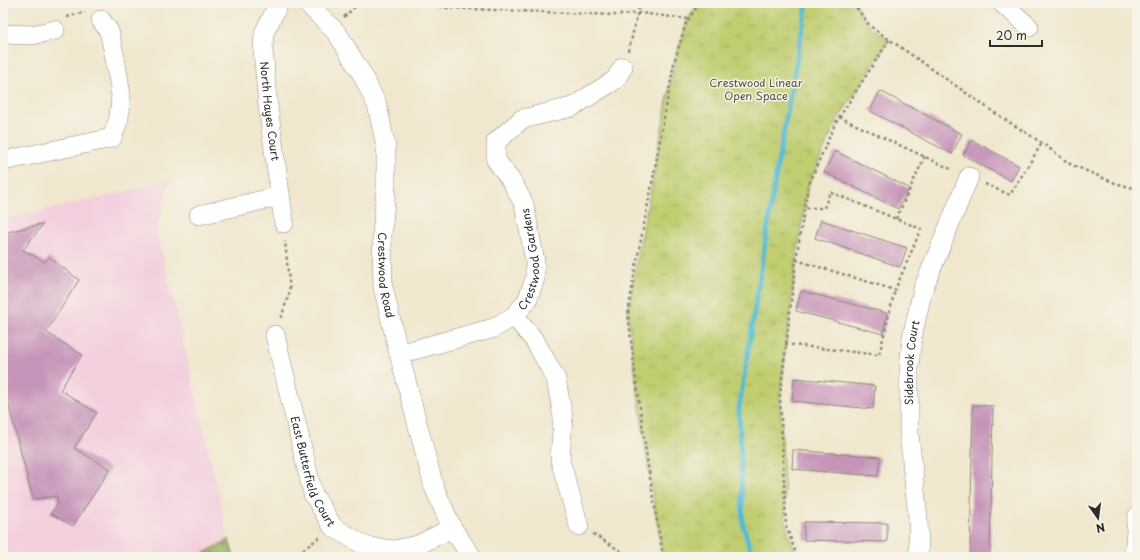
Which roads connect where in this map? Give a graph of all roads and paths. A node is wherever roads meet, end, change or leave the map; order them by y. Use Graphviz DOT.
graph roads {
  1 [pos="280,3"];
  2 [pos="305,3"];
  3 [pos="422,3"];
  4 [pos="640,3"];
  5 [pos="698,3"];
  6 [pos="852,3"];
  7 [pos="1002,3"];
  8 [pos="638,13"];
  9 [pos="688,19"];
  10 [pos="101,20"];
  11 [pos="1029,27"];
  12 [pos="55,30"];
  13 [pos="3,34"];
  14 [pos="889,40"];
  15 [pos="623,67"];
  16 [pos="840,117"];
  17 [pos="1042,143"];
  18 [pos="925,156"];
  19 [pos="3,161"];
  20 [pos="969,177"];
  21 [pos="1137,189"];
  22 [pos="280,196"];
  23 [pos="804,208"];
  24 [pos="199,215"];
  25 [pos="896,219"];
  26 [pos="284,222"];
  27 [pos="796,260"];
  28 [pos="895,290"];
  29 [pos="514,316"];
  30 [pos="275,335"];
  31 [pos="785,344"];
  32 [pos="399,354"];
  33 [pos="1137,517"];
  34 [pos="580,526"];
  35 [pos="333,527"];
  36 [pos="452,528"];
  37 [pos="293,557"];
  38 [pos="472,557"];
  39 [pos="632,557"];
  40 [pos="662,557"];
  41 [pos="798,557"];
  42 [pos="919,557"];
  43 [pos="1134,557"];
  1 -- 22 [label="street, North Hayes Court"];
  2 -- 32 [label="street, Crestwood Road"];
  3 -- 8 [label="path"];
  4 -- 8 [label="path"];
  5 -- 9 [label="path"];
  6 -- 14 [label="path"];
  7 -- 11 [label="street"];
  8 -- 9 [label="path"];
  8 -- 15 [label="path"];
  9 -- 40 [label="path"];
  10 -- 19 [label="street"];
  12 -- 13 [label="street"];
  14 -- 16 [label="path"];
  14 -- 17 [label="path"];
  15 -- 29 [label="street, Crestwood Gardens"];
  16 -- 18 [label="path"];
  16 -- 23 [label="path"];
  17 -- 20 [label="path"];
  17 -- 21 [label="path"];
  18 -- 20 [label="path"];
  18 -- 25 [label="path"];
  20 -- 42 [label="street, Sidebrook Court"];
  22 -- 24 [label="street"];
  22 -- 26 [label="street, North Hayes Court"];
  23 -- 25 [label="path"];
  23 -- 27 [label="path"];
  25 -- 28 [label="path"];
  26 -- 30 [label="path"];
  27 -- 28 [label="path"];
  27 -- 31 [label="path"];
  28 -- 31 [label="path"];
  29 -- 32 [label="street, Crestwood Gardens"];
  29 -- 34 [label="street, Crestwood Gardens"];
  30 -- 35 [label="street, East Butterfield Court"];
  31 -- 41 [label="path"];
  32 -- 36 [label="street, Crestwood Road"];
  33 -- 43 [label="street"];
  34 -- 39 [label="path"];
  35 -- 36 [label="street, East Butterfield Court"];
  35 -- 37 [label="path"];
  36 -- 38 [label="street, Crestwood Road"];
}
